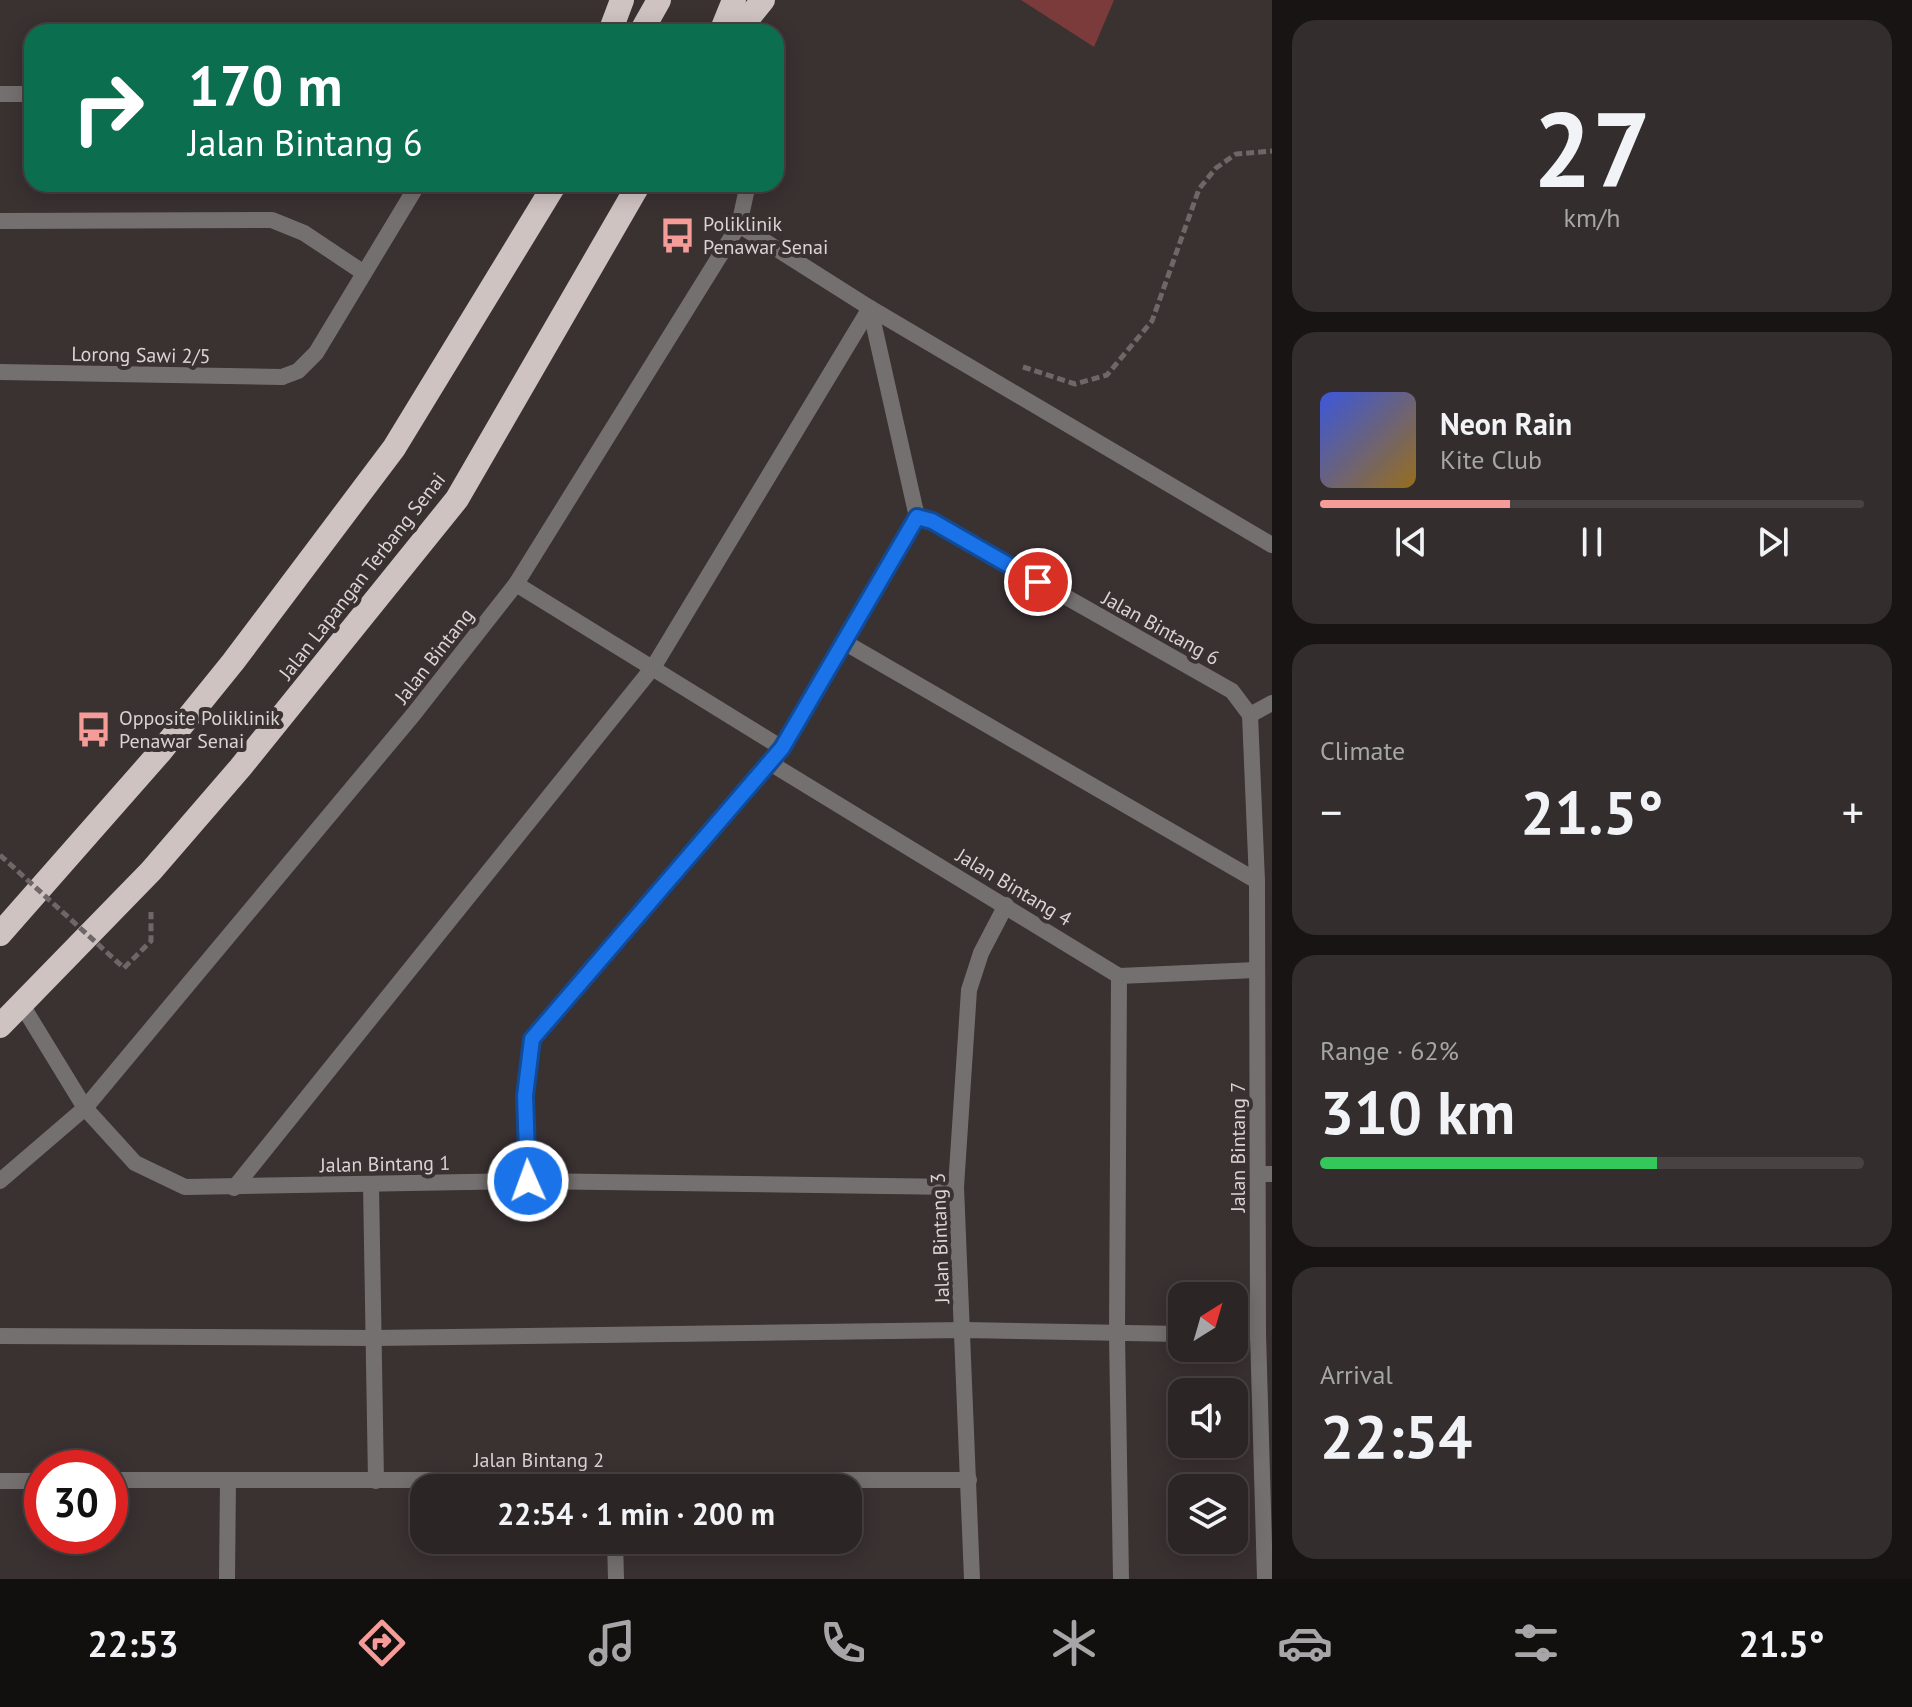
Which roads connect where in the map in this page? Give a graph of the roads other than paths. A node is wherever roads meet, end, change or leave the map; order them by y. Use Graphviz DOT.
graph roads {
  1 [pos="622,0"];
  2 [pos="659,0"];
  3 [pos="734,0"];
  4 [pos="763,0"];
  5 [pos="613,24"];
  6 [pos="646,24"];
  7 [pos="724,24"];
  8 [pos="744,24"];
  9 [pos="0,94"];
  10 [pos="24,94"];
  11 [pos="413,192"];
  12 [pos="550,192"];
  13 [pos="634,192"];
  14 [pos="746,192"];
  15 [pos="0,221"];
  16 [pos="739,225"];
  17 [pos="364,273"];
  18 [pos="870,308"];
  19 [pos="0,372"];
  20 [pos="917,517"];
  21 [pos="1272,545"];
  22 [pos="516,584"];
  23 [pos="844,642"];
  24 [pos="654,666"];
  25 [pos="1272,703"];
  26 [pos="1250,715"];
  27 [pos="782,748"];
  28 [pos="770,763"];
  29 [pos="1257,881"];
  30 [pos="1006,905"];
  31 [pos="0,934"];
  32 [pos="1256,970"];
  33 [pos="1119,976"];
  34 [pos="22,1005"];
  35 [pos="0,1026"];
  36 [pos="85,1108"];
  37 [pos="1265,1174"];
  38 [pos="0,1181"];
  39 [pos="528,1181"];
  40 [pos="371,1184"];
  41 [pos="956,1187"];
  42 [pos="234,1188"];
  43 [pos="964,1330"];
  44 [pos="1248,1333"];
  45 [pos="1258,1333"];
  46 [pos="1168,1334"];
  47 [pos="1117,1335"];
  48 [pos="0,1336"];
  49 [pos="373,1338"];
  50 [pos="128,1480"];
  51 [pos="228,1480"];
  52 [pos="969,1480"];
  53 [pos="0,1481"];
  54 [pos="24,1481"];
  55 [pos="376,1481"];
  56 [pos="410,1481"];
  57 [pos="862,1481"];
  58 [pos="615,1554"];
  59 [pos="227,1579"];
  60 [pos="616,1579"];
  61 [pos="972,1579"];
  62 [pos="1121,1579"];
  63 [pos="1265,1579"];
  1 -- 5 [label="highway"];
  2 -- 6 [label="highway"];
  3 -- 7 [label="highway"];
  4 -- 8 [label="highway"];
  9 -- 10 [label="street"];
  11 -- 17 [label="street"];
  12 -- 31 [label="highway"];
  13 -- 34 [label="highway, Jalan Lapangan Terbang Senai"];
  14 -- 16 [label="street, Jalan Bintang"];
  15 -- 17 [label="street"];
  16 -- 18 [label="street"];
  16 -- 22 [label="street, Jalan Bintang"];
  17 -- 19 [label="street, Lorong Sawi 2/5"];
  18 -- 20 [label="street"];
  18 -- 21 [label="street"];
  18 -- 24 [label="street"];
  20 -- 23 [label="street"];
  20 -- 26 [label="street, Jalan Bintang 6"];
  22 -- 24 [label="street"];
  22 -- 36 [label="street, Jalan Bintang"];
  23 -- 27 [label="street"];
  23 -- 29 [label="street"];
  24 -- 27 [label="street"];
  24 -- 42 [label="street"];
  25 -- 26 [label="street"];
  26 -- 29 [label="street, Jalan Bintang 7"];
  27 -- 28 [label="street"];
  28 -- 30 [label="street, Jalan Bintang 4"];
  28 -- 39 [label="street"];
  29 -- 32 [label="street, Jalan Bintang 7"];
  30 -- 33 [label="street, Jalan Bintang 4"];
  30 -- 41 [label="street, Jalan Bintang 3"];
  32 -- 33 [label="street"];
  32 -- 37 [label="street, Jalan Bintang 7"];
  33 -- 47 [label="street"];
  34 -- 35 [label="highway, Jalan Lapangan Terbang Senai"];
  34 -- 36 [label="street, Jalan Bintang 1"];
  36 -- 38 [label="street"];
  36 -- 42 [label="street, Jalan Bintang 1"];
  37 -- 45 [label="street, Jalan Bintang 7"];
  39 -- 40 [label="street, Jalan Bintang 1"];
  39 -- 41 [label="street, Jalan Bintang 1"];
  40 -- 42 [label="street, Jalan Bintang 1"];
  40 -- 49 [label="street"];
  41 -- 43 [label="street, Jalan Bintang 3"];
  43 -- 47 [label="street"];
  43 -- 49 [label="street"];
  43 -- 52 [label="street, Jalan Bintang 3"];
  44 -- 45 [label="street"];
  45 -- 63 [label="street, Jalan Bintang 7"];
  46 -- 47 [label="street"];
  47 -- 62 [label="street"];
  48 -- 49 [label="street"];
  49 -- 55 [label="street"];
  50 -- 51 [label="street, Jalan Bintang 2"];
  51 -- 55 [label="street, Jalan Bintang 2"];
  51 -- 59 [label="street"];
  52 -- 57 [label="street, Jalan Bintang 2"];
  52 -- 61 [label="street, Jalan Bintang 3"];
  53 -- 54 [label="street"];
  55 -- 56 [label="street, Jalan Bintang 2"];
  58 -- 60 [label="street"];
}
